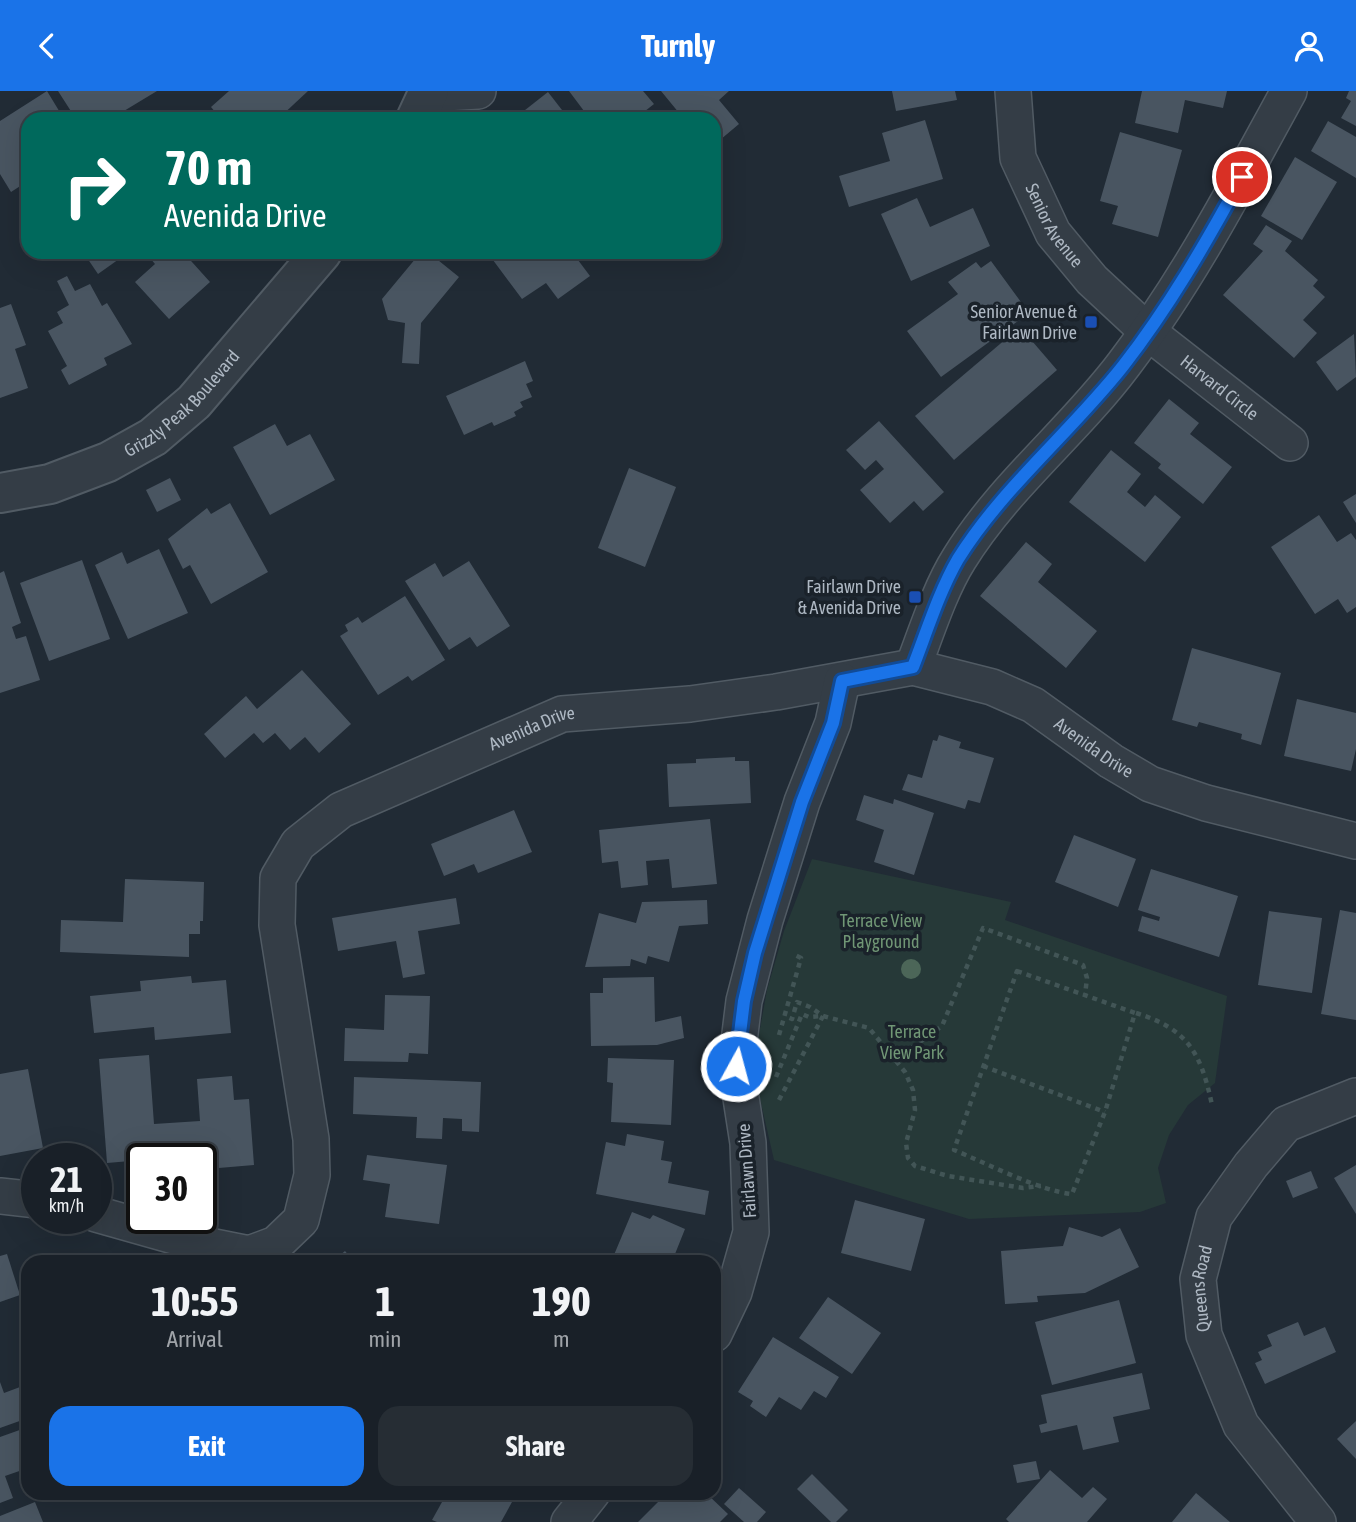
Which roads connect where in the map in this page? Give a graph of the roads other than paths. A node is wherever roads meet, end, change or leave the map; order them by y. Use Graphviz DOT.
graph roads {
  1 [pos="478,91"];
  2 [pos="1013,91"];
  3 [pos="1289,91"];
  4 [pos="424,101"];
  5 [pos="316,259"];
  6 [pos="1148,332"];
  7 [pos="1290,443"];
  8 [pos="0,493"];
  9 [pos="913,667"];
  10 [pos="842,681"];
  11 [pos="1356,841"];
  12 [pos="1356,1096"];
  13 [pos="0,1196"];
  14 [pos="21,1198"];
  15 [pos="112,1219"];
  16 [pos="721,1319"];
  17 [pos="586,1500"];
  18 [pos="569,1522"];
  19 [pos="1318,1522"];
  1 -- 4 [label="street"];
  2 -- 6 [label="street, Senior Avenue"];
  3 -- 6 [label="street"];
  5 -- 8 [label="street, Grizzly Peak Boulevard"];
  6 -- 7 [label="street, Harvard Circle"];
  6 -- 9 [label="street"];
  9 -- 10 [label="street, Avenida Drive"];
  9 -- 11 [label="street, Avenida Drive"];
  10 -- 15 [label="street, Avenida Drive"];
  10 -- 16 [label="street, Fairlawn Drive"];
  12 -- 19 [label="street, Queens Road"];
  13 -- 14 [label="street"];
  17 -- 18 [label="street"];
}
